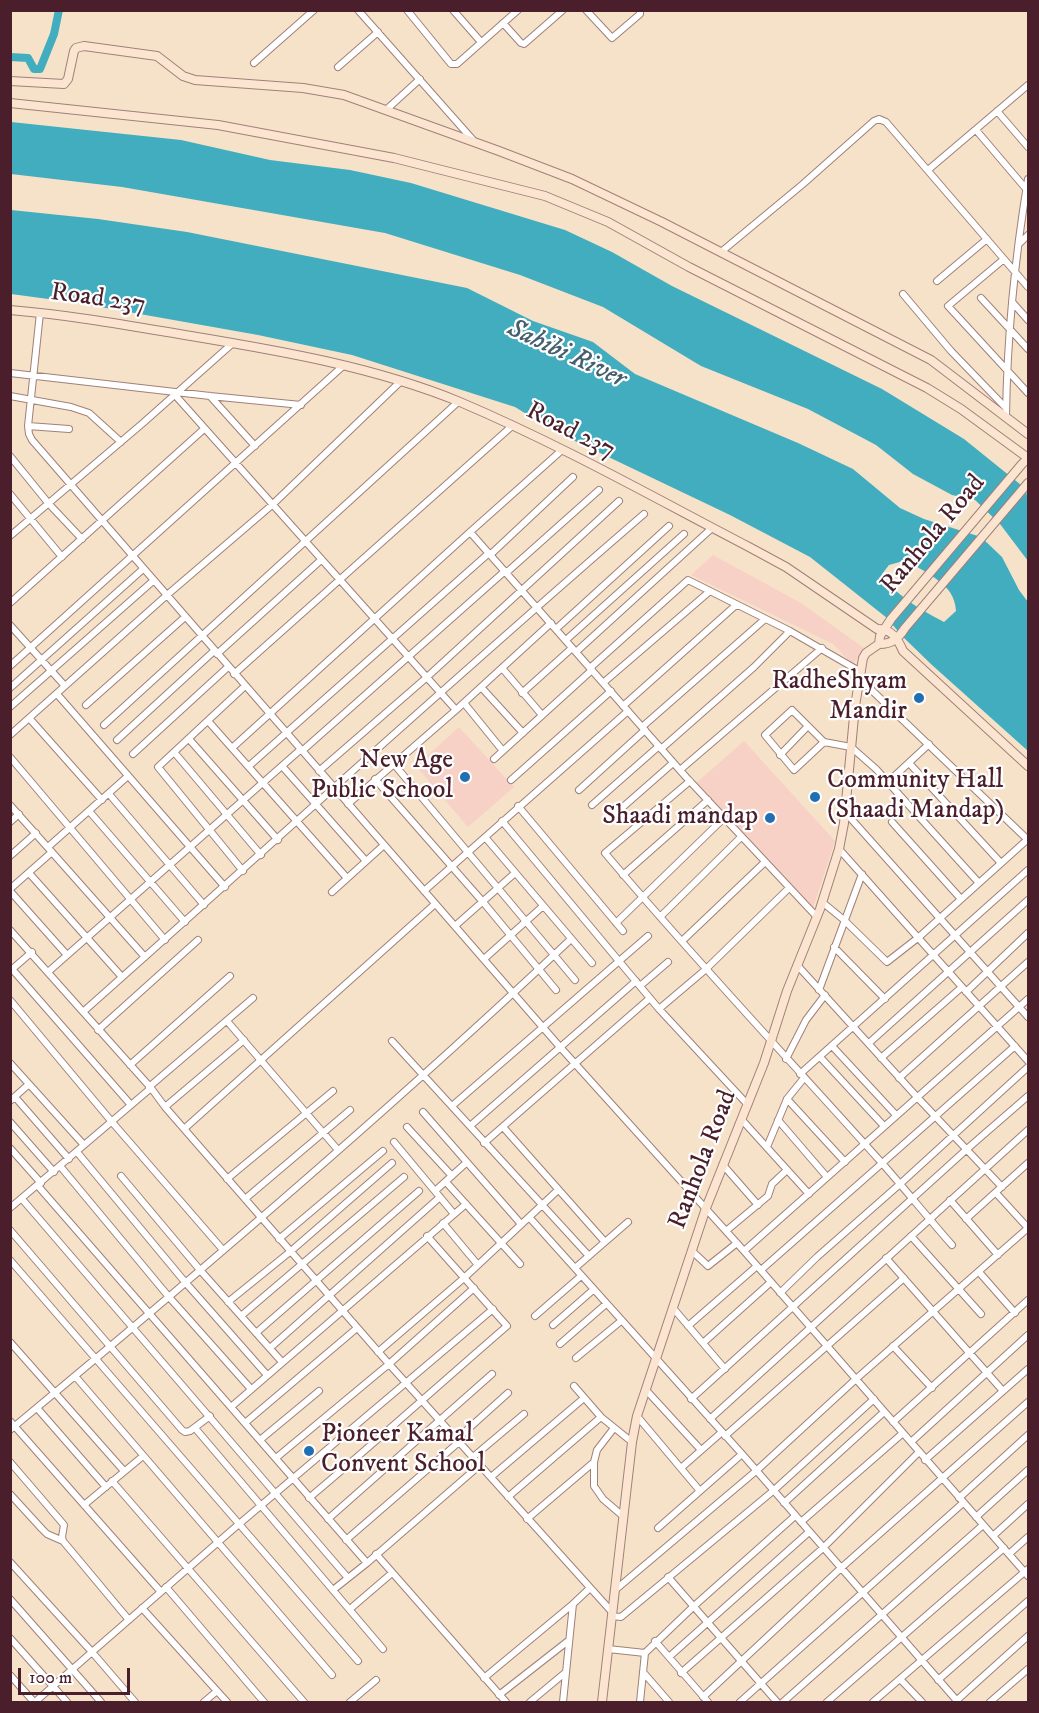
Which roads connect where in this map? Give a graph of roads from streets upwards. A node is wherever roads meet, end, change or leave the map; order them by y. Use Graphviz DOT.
graph roads {
  1 [pos="314,10"];
  2 [pos="358,10"];
  3 [pos="407,10"];
  4 [pos="453,10"];
  5 [pos="518,10"];
  6 [pos="563,10"];
  7 [pos="586,10"];
  8 [pos="640,10"];
  9 [pos="503,23"];
  10 [pos="378,32"];
  11 [pos="481,42"];
  12 [pos="254,63"];
  13 [pos="338,67"];
  14 [pos="420,79"];
  15 [pos="10,81"];
  16 [pos="1029,85"];
  17 [pos="10,103"];
  18 [pos="386,110"];
  19 [pos="997,111"];
  20 [pos="976,130"];
  21 [pos="477,144"];
  22 [pos="1029,147"];
  23 [pos="928,170"];
  24 [pos="1029,179"];
  25 [pos="1027,190"];
  26 [pos="1027,201"];
  27 [pos="1029,236"];
  28 [pos="987,238"];
  29 [pos="1019,243"];
  30 [pos="721,252"];
  31 [pos="1004,259"];
  32 [pos="1015,272"];
  33 [pos="937,281"];
  34 [pos="1027,283"];
  35 [pos="903,294"];
  36 [pos="981,298"];
  37 [pos="1013,303"];
  38 [pos="10,310"];
  39 [pos="40,312"];
  40 [pos="1029,320"];
  41 [pos="1010,329"];
  42 [pos="233,343"];
  43 [pos="1029,349"];
  44 [pos="343,366"];
  45 [pos="1007,370"];
  46 [pos="10,372"];
  47 [pos="34,375"];
  48 [pos="400,382"];
  49 [pos="1029,393"];
  50 [pos="176,394"];
  51 [pos="10,396"];
  52 [pos="210,396"];
  53 [pos="31,400"];
  54 [pos="458,402"];
  55 [pos="301,405"];
  56 [pos="1006,412"];
  57 [pos="28,426"];
  58 [pos="512,426"];
  59 [pos="69,429"];
  60 [pos="204,429"];
  61 [pos="1029,434"];
  62 [pos="121,442"];
  63 [pos="255,446"];
  64 [pos="562,450"];
  65 [pos="10,456"];
  66 [pos="1026,460"];
  67 [pos="235,464"];
  68 [pos="573,477"];
  69 [pos="1029,483"];
  70 [pos="70,486"];
  71 [pos="599,490"];
  72 [pos="10,494"];
  73 [pos="619,501"];
  74 [pos="49,504"];
  75 [pos="272,504"];
  76 [pos="645,514"];
  77 [pos="31,519"];
  78 [pos="102,522"];
  79 [pos="669,526"];
  80 [pos="712,528"];
  81 [pos="470,532"];
  82 [pos="684,534"];
  83 [pos="10,536"];
  84 [pos="82,539"];
  85 [pos="305,542"];
  86 [pos="489,554"];
  87 [pos="62,557"];
  88 [pos="133,557"];
  89 [pos="321,560"];
  90 [pos="143,569"];
  91 [pos="506,572"];
  92 [pos="340,580"];
  93 [pos="153,581"];
  94 [pos="522,591"];
  95 [pos="710,591"];
  96 [pos="167,595"];
  97 [pos="10,603"];
  98 [pos="736,605"];
  99 [pos="536,607"];
  100 [pos="185,617"];
  101 [pos="765,619"];
  102 [pos="374,621"];
  103 [pos="10,625"];
  104 [pos="553,626"];
  105 [pos="885,629"];
  106 [pos="790,631"];
  107 [pos="202,637"];
  108 [pos="898,638"];
  109 [pos="391,639"];
  110 [pos="566,640"];
  111 [pos="879,644"];
  112 [pos="31,648"];
  113 [pos="822,648"];
  114 [pos="574,650"];
  115 [pos="216,653"];
  116 [pos="408,658"];
  117 [pos="42,661"];
  118 [pos="10,666"];
  119 [pos="228,667"];
  120 [pos="502,668"];
  121 [pos="591,669"];
  122 [pos="51,672"];
  123 [pos="234,674"];
  124 [pos="861,675"];
  125 [pos="426,678"];
  126 [pos="603,683"];
  127 [pos="65,686"];
  128 [pos="245,686"];
  129 [pos="481,687"];
  130 [pos="10,688"];
  131 [pos="611,691"];
  132 [pos="522,693"];
  133 [pos="57,694"];
  134 [pos="441,694"];
  135 [pos="464,703"];
  136 [pos="86,705"];
  137 [pos="10,707"];
  138 [pos="626,708"];
  139 [pos="456,710"];
  140 [pos="269,714"];
  141 [pos="542,715"];
  142 [pos="30,719"];
  143 [pos="208,721"];
  144 [pos="104,725"];
  145 [pos="808,726"];
  146 [pos="643,728"];
  147 [pos="285,733"];
  148 [pos="523,733"];
  149 [pos="10,735"];
  150 [pos="189,739"];
  151 [pos="117,740"];
  152 [pos="824,742"];
  153 [pos="929,744"];
  154 [pos="852,747"];
  155 [pos="232,748"];
  156 [pos="660,748"];
  157 [pos="301,750"];
  158 [pos="504,751"];
  159 [pos="174,752"];
  160 [pos="133,754"];
  161 [pos="780,755"];
  162 [pos="10,758"];
  163 [pos="494,759"];
  164 [pos="393,763"];
  165 [pos="673,763"];
  166 [pos="909,763"];
  167 [pos="249,766"];
  168 [pos="282,766"];
  169 [pos="1029,766"];
  170 [pos="680,770"];
  171 [pos="319,771"];
  172 [pos="128,776"];
  173 [pos="375,779"];
  174 [pos="511,780"];
  175 [pos="690,781"];
  176 [pos="263,783"];
  177 [pos="887,783"];
  178 [pos="334,789"];
  179 [pos="579,790"];
  180 [pos="109,794"];
  181 [pos="102,800"];
  182 [pos="708,800"];
  183 [pos="242,801"];
  184 [pos="316,804"];
  185 [pos="348,804"];
  186 [pos="10,805"];
  187 [pos="592,805"];
  188 [pos="518,806"];
  189 [pos="89,811"];
  190 [pos="844,811"];
  191 [pos="19,814"];
  192 [pos="227,815"];
  193 [pos="724,818"];
  194 [pos="297,821"];
  195 [pos="502,821"];
  196 [pos="607,821"];
  197 [pos="10,822"];
  198 [pos="892,822"];
  199 [pos="70,828"];
  200 [pos="210,830"];
  201 [pos="36,833"];
  202 [pos="485,837"];
  203 [pos="741,837"];
  204 [pos="1028,839"];
  205 [pos="278,840"];
  206 [pos="384,845"];
  207 [pos="190,847"];
  208 [pos="50,849"];
  209 [pos="839,849"];
  210 [pos="467,853"];
  211 [pos="261,855"];
  212 [pos="10,856"];
  213 [pos="366,861"];
  214 [pos="765,862"];
  215 [pos="1001,863"];
  216 [pos="170,865"];
  217 [pos="452,867"];
  218 [pos="1029,870"];
  219 [pos="243,871"];
  220 [pos="28,873"];
  221 [pos="515,873"];
  222 [pos="862,874"];
  223 [pos="623,875"];
  224 [pos="347,878"];
  225 [pos="150,882"];
  226 [pos="979,883"];
  227 [pos="225,887"];
  228 [pos="789,888"];
  229 [pos="498,889"];
  230 [pos="10,890"];
  231 [pos="332,891"];
  232 [pos="424,891"];
  233 [pos="643,898"];
  234 [pos="131,899"];
  235 [pos="961,899"];
  236 [pos="1029,900"];
  237 [pos="483,902"];
  238 [pos="822,902"];
  239 [pos="435,904"];
  240 [pos="204,905"];
  241 [pos="543,906"];
  242 [pos="110,917"];
  243 [pos="660,917"];
  244 [pos="817,917"];
  245 [pos="941,917"];
  246 [pos="844,920"];
  247 [pos="185,922"];
  248 [pos="526,922"];
  249 [pos="616,923"];
  250 [pos="455,926"];
  251 [pos="10,930"];
  252 [pos="623,931"];
  253 [pos="1029,933"];
  254 [pos="511,934"];
  255 [pos="648,936"];
  256 [pos="956,936"];
  257 [pos="87,937"];
  258 [pos="919,937"];
  259 [pos="571,939"];
  260 [pos="165,940"];
  261 [pos="198,940"];
  262 [pos="682,941"];
  263 [pos="834,947"];
  264 [pos="32,952"];
  265 [pos="971,952"];
  266 [pos="67,955"];
  267 [pos="554,955"];
  268 [pos="934,956"];
  269 [pos="145,957"];
  270 [pos="484,959"];
  271 [pos="619,962"];
  272 [pos="668,962"];
  273 [pos="1029,962"];
  274 [pos="592,963"];
  275 [pos="797,965"];
  276 [pos="539,969"];
  277 [pos="706,969"];
  278 [pos="11,970"];
  279 [pos="948,971"];
  280 [pos="988,971"];
  281 [pos="48,972"];
  282 [pos="230,976"];
  283 [pos="122,977"];
  284 [pos="575,980"];
  285 [pos="638,984"];
  286 [pos="1002,986"];
  287 [pos="964,989"];
  288 [pos="556,990"];
  289 [pos="822,992"];
  290 [pos="513,994"];
  291 [pos="254,998"];
  292 [pos="650,998"];
  293 [pos="10,999"];
  294 [pos="885,999"];
  295 [pos="1029,999"];
  296 [pos="980,1006"];
  297 [pos="1020,1006"];
  298 [pos="659,1008"];
  299 [pos="83,1012"];
  300 [pos="1029,1017"];
  301 [pos="227,1021"];
  302 [pos="854,1027"];
  303 [pos="998,1027"];
  304 [pos="543,1028"];
  305 [pos="98,1030"];
  306 [pos="244,1040"];
  307 [pos="392,1041"];
  308 [pos="771,1041"];
  309 [pos="869,1043"];
  310 [pos="832,1046"];
  311 [pos="1015,1046"];
  312 [pos="560,1047"];
  313 [pos="820,1057"];
  314 [pos="881,1058"];
  315 [pos="786,1059"];
  316 [pos="261,1061"];
  317 [pos="1029,1061"];
  318 [pos="10,1063"];
  319 [pos="575,1064"];
  320 [pos="130,1065"];
  321 [pos="1029,1067"];
  322 [pos="424,1076"];
  323 [pos="802,1076"];
  324 [pos="899,1078"];
  325 [pos="29,1084"];
  326 [pos="150,1087"];
  327 [pos="333,1091"];
  328 [pos="1029,1096"];
  329 [pos="916,1097"];
  330 [pos="12,1099"];
  331 [pos="787,1099"];
  332 [pos="131,1105"];
  333 [pos="748,1105"];
  334 [pos="452,1106"];
  335 [pos="165,1107"];
  336 [pos="350,1110"];
  337 [pos="423,1112"];
  338 [pos="306,1114"];
  339 [pos="896,1115"];
  340 [pos="935,1116"];
  341 [pos="742,1120"];
  342 [pos="778,1120"];
  343 [pos="10,1122"];
  344 [pos="112,1122"];
  345 [pos="470,1126"];
  346 [pos="884,1126"];
  347 [pos="407,1127"];
  348 [pos="503,1127"];
  349 [pos="184,1129"];
  350 [pos="1029,1130"];
  351 [pos="323,1133"];
  352 [pos="954,1136"];
  353 [pos="394,1142"];
  354 [pos="484,1143"];
  355 [pos="865,1144"];
  356 [pos="84,1145"];
  357 [pos="767,1147"];
  358 [pos="10,1148"];
  359 [pos="967,1149"];
  360 [pos="338,1150"];
  361 [pos="382,1151"];
  362 [pos="76,1152"];
  363 [pos="69,1158"];
  364 [pos="845,1161"];
  365 [pos="392,1163"];
  366 [pos="466,1163"];
  367 [pos="1029,1163"];
  368 [pos="883,1164"];
  369 [pos="723,1165"];
  370 [pos="60,1166"];
  371 [pos="985,1169"];
  372 [pos="787,1170"];
  373 [pos="54,1172"];
  374 [pos="121,1176"];
  375 [pos="452,1176"];
  376 [pos="404,1177"];
  377 [pos="827,1177"];
  378 [pos="227,1179"];
  379 [pos="446,1182"];
  380 [pos="40,1184"];
  381 [pos="900,1184"];
  382 [pos="1002,1187"];
  383 [pos="558,1190"];
  384 [pos="419,1191"];
  385 [pos="435,1191"];
  386 [pos="808,1194"];
  387 [pos="996,1194"];
  388 [pos="440,1197"];
  389 [pos="22,1199"];
  390 [pos="245,1199"];
  391 [pos="912,1199"];
  392 [pos="950,1200"];
  393 [pos="466,1204"];
  394 [pos="543,1205"];
  395 [pos="758,1205"];
  396 [pos="706,1208"];
  397 [pos="10,1209"];
  398 [pos="454,1214"];
  399 [pos="260,1217"];
  400 [pos="529,1217"];
  401 [pos="929,1219"];
  402 [pos="966,1219"];
  403 [pos="628,1222"];
  404 [pos="443,1223"];
  405 [pos="521,1224"];
  406 [pos="1029,1228"];
  407 [pos="10,1230"];
  408 [pos="726,1231"];
  409 [pos="428,1236"];
  410 [pos="911,1236"];
  411 [pos="279,1239"];
  412 [pos="605,1242"];
  413 [pos="501,1243"];
  414 [pos="737,1243"];
  415 [pos="952,1245"];
  416 [pos="223,1250"];
  417 [pos="291,1251"];
  418 [pos="692,1251"];
  419 [pos="744,1251"];
  420 [pos="998,1255"];
  421 [pos="589,1256"];
  422 [pos="886,1258"];
  423 [pos="10,1260"];
  424 [pos="520,1264"];
  425 [pos="302,1265"];
  426 [pos="478,1265"];
  427 [pos="575,1268"];
  428 [pos="759,1268"];
  429 [pos="200,1270"];
  430 [pos="979,1272"];
  431 [pos="581,1276"];
  432 [pos="464,1278"];
  433 [pos="904,1278"];
  434 [pos="315,1280"];
  435 [pos="185,1282"];
  436 [pos="771,1282"];
  437 [pos="474,1288"];
  438 [pos="959,1289"];
  439 [pos="593,1290"];
  440 [pos="780,1293"];
  441 [pos="169,1297"];
  442 [pos="330,1297"];
  443 [pos="1029,1300"];
  444 [pos="228,1302"];
  445 [pos="606,1304"];
  446 [pos="673,1308"];
  447 [pos="793,1308"];
  448 [pos="493,1309"];
  449 [pos="342,1311"];
  450 [pos="933,1312"];
  451 [pos="1015,1313"];
  452 [pos="149,1314"];
  453 [pos="981,1314"];
  454 [pos="241,1316"];
  455 [pos="535,1316"];
  456 [pos="621,1321"];
  457 [pos="553,1326"];
  458 [pos="688,1326"];
  459 [pos="809,1327"];
  460 [pos="133,1328"];
  461 [pos="357,1328"];
  462 [pos="256,1333"];
  463 [pos="1029,1335"];
  464 [pos="10,1342"];
  465 [pos="703,1343"];
  466 [pos="560,1344"];
  467 [pos="111,1346"];
  468 [pos="826,1346"];
  469 [pos="893,1346"];
  470 [pos="270,1348"];
  471 [pos="378,1352"];
  472 [pos="970,1353"];
  473 [pos="96,1358"];
  474 [pos="576,1358"];
  475 [pos="656,1361"];
  476 [pos="282,1362"];
  477 [pos="388,1364"];
  478 [pos="725,1369"];
  479 [pos="1029,1369"];
  480 [pos="492,1374"];
  481 [pos="988,1374"];
  482 [pos="267,1375"];
  483 [pos="75,1376"];
  484 [pos="856,1379"];
  485 [pos="407,1383"];
  486 [pos="574,1386"];
  487 [pos="932,1388"];
  488 [pos="251,1389"];
  489 [pos="646,1390"];
  490 [pos="319,1391"];
  491 [pos="1003,1391"];
  492 [pos="55,1393"];
  493 [pos="508,1393"];
  494 [pos="584,1398"];
  495 [pos="691,1398"];
  496 [pos="422,1399"];
  497 [pos="874,1399"];
  498 [pos="1029,1402"];
  499 [pos="231,1407"];
  500 [pos="37,1408"];
  501 [pos="884,1412"];
  502 [pos="524,1414"];
  503 [pos="210,1416"];
  504 [pos="637,1416"];
  505 [pos="601,1417"];
  506 [pos="710,1419"];
  507 [pos="440,1420"];
  508 [pos="893,1422"];
  509 [pos="245,1423"];
  510 [pos="12,1425"];
  511 [pos="195,1428"];
  512 [pos="614,1428"];
  513 [pos="903,1433"];
  514 [pos="723,1434"];
  515 [pos="1029,1435"];
  516 [pos="260,1440"];
  517 [pos="458,1440"];
  518 [pos="632,1442"];
  519 [pos="911,1442"];
  520 [pos="701,1450"];
  521 [pos="919,1452"];
  522 [pos="742,1454"];
  523 [pos="143,1456"];
  524 [pos="473,1457"];
  525 [pos="276,1458"];
  526 [pos="925,1460"];
  527 [pos="10,1462"];
  528 [pos="594,1462"];
  529 [pos="480,1465"];
  530 [pos="681,1468"];
  531 [pos="1029,1470"];
  532 [pos="124,1471"];
  533 [pos="756,1471"];
  534 [pos="491,1477"];
  535 [pos="295,1479"];
  536 [pos="943,1479"];
  537 [pos="112,1481"];
  538 [pos="106,1487"];
  539 [pos="700,1491"];
  540 [pos="773,1491"];
  541 [pos="10,1494"];
  542 [pos="276,1494"];
  543 [pos="508,1497"];
  544 [pos="309,1498"];
  545 [pos="961,1500"];
  546 [pos="784,1503"];
  547 [pos="84,1504"];
  548 [pos="1029,1504"];
  549 [pos="262,1506"];
  550 [pos="795,1516"];
  551 [pos="624,1517"];
  552 [pos="976,1517"];
  553 [pos="328,1519"];
  554 [pos="527,1519"];
  555 [pos="801,1522"];
  556 [pos="240,1524"];
  557 [pos="983,1525"];
  558 [pos="658,1528"];
  559 [pos="809,1532"];
  560 [pos="993,1536"];
  561 [pos="1029,1537"];
  562 [pos="346,1540"];
  563 [pos="63,1542"];
  564 [pos="217,1543"];
  565 [pos="823,1548"];
  566 [pos="1004,1548"];
  567 [pos="376,1554"];
  568 [pos="1009,1554"];
  569 [pos="10,1562"];
  570 [pos="367,1563"];
  571 [pos="188,1568"];
  572 [pos="841,1568"];
  573 [pos="392,1573"];
  574 [pos="1027,1573"];
  575 [pos="668,1576"];
  576 [pos="348,1578"];
  577 [pos="590,1588"];
  578 [pos="164,1590"];
  579 [pos="333,1590"];
  580 [pos="614,1591"];
  581 [pos="863,1593"];
  582 [pos="10,1599"];
  583 [pos="1029,1601"];
  584 [pos="573,1604"];
  585 [pos="694,1606"];
  586 [pos="142,1608"];
  587 [pos="350,1609"];
  588 [pos="612,1614"];
  589 [pos="883,1616"];
  590 [pos="129,1620"];
  591 [pos="707,1622"];
  592 [pos="1029,1636"];
  593 [pos="10,1638"];
  594 [pos="721,1638"];
  595 [pos="902,1638"];
  596 [pos="568,1641"];
  597 [pos="655,1641"];
  598 [pos="383,1648"];
  599 [pos="608,1649"];
  600 [pos="92,1652"];
  601 [pos="645,1653"];
  602 [pos="669,1658"];
  603 [pos="741,1660"];
  604 [pos="358,1661"];
  605 [pos="922,1661"];
  606 [pos="1029,1669"];
  607 [pos="72,1670"];
  608 [pos="566,1672"];
  609 [pos="643,1672"];
  610 [pos="681,1673"];
  611 [pos="10,1675"];
  612 [pos="332,1676"];
  613 [pos="484,1678"];
  614 [pos="900,1679"];
  615 [pos="376,1680"];
  616 [pos="938,1680"];
  617 [pos="762,1683"];
  618 [pos="53,1687"];
  619 [pos="217,1691"];
  620 [pos="499,1695"];
  621 [pos="703,1697"];
  622 [pos="878,1701"];
  623 [pos="35,1702"];
  624 [pos="67,1702"];
  625 [pos="101,1702"];
  626 [pos="135,1702"];
  627 [pos="204,1702"];
  628 [pos="227,1702"];
  629 [pos="264,1702"];
  630 [pos="304,1702"];
  631 [pos="350,1702"];
  632 [pos="506,1702"];
  633 [pos="530,1702"];
  634 [pos="563,1702"];
  635 [pos="602,1702"];
  636 [pos="640,1702"];
  637 [pos="669,1702"];
  638 [pos="708,1702"];
  639 [pos="740,1702"];
  640 [pos="777,1702"];
  641 [pos="783,1702"];
  642 [pos="827,1702"];
  643 [pos="922,1702"];
  644 [pos="957,1702"];
  645 [pos="990,1702"];
  1 -- 12 [label="street"];
  2 -- 10 [label="street"];
  3 -- 11 [label="street"];
  4 -- 11 [label="street"];
  5 -- 9 [label="street"];
  6 -- 9 [label="street"];
  7 -- 8 [label="street"];
  9 -- 11 [label="street"];
  10 -- 13 [label="street"];
  10 -- 14 [label="street"];
  14 -- 18 [label="street"];
  14 -- 21 [label="street"];
  15 -- 18 [label="street"];
  16 -- 19 [label="street"];
  17 -- 66 [label="street"];
  18 -- 21 [label="street"];
  19 -- 20 [label="street"];
  19 -- 22 [label="street"];
  20 -- 23 [label="street"];
  20 -- 25 [label="street"];
  21 -- 30 [label="street"];
  23 -- 28 [label="street"];
  23 -- 30 [label="street"];
  24 -- 25 [label="street"];
  25 -- 26 [label="street"];
  26 -- 29 [label="street"];
  27 -- 29 [label="street"];
  28 -- 31 [label="street"];
  28 -- 33 [label="street"];
  29 -- 32 [label="street"];
  30 -- 56 [label="street"];
  31 -- 32 [label="street"];
  31 -- 45 [label="street"];
  32 -- 34 [label="street"];
  32 -- 37 [label="street"];
  35 -- 56 [label="street"];
  36 -- 41 [label="street"];
  37 -- 40 [label="street"];
  37 -- 41 [label="street"];
  38 -- 39 [label="street, Road 237"];
  39 -- 42 [label="street, Road 237"];
  39 -- 47 [label="street"];
  41 -- 43 [label="street"];
  41 -- 45 [label="street"];
  42 -- 44 [label="street, Road 237"];
  42 -- 50 [label="street"];
  44 -- 48 [label="street, Road 237"];
  44 -- 55 [label="street"];
  45 -- 49 [label="street"];
  45 -- 56 [label="street"];
  46 -- 47 [label="street"];
  47 -- 50 [label="street"];
  47 -- 53 [label="street"];
  48 -- 54 [label="street, Road 237"];
  48 -- 75 [label="street"];
  50 -- 52 [label="street"];
  50 -- 60 [label="street"];
  50 -- 62 [label="street"];
  51 -- 53 [label="street"];
  52 -- 55 [label="street"];
  52 -- 63 [label="street"];
  53 -- 57 [label="street"];
  53 -- 62 [label="street"];
  54 -- 58 [label="street, Road 237"];
  54 -- 85 [label="street"];
  55 -- 63 [label="street"];
  56 -- 61 [label="street"];
  57 -- 59 [label="street"];
  57 -- 70 [label="street"];
  58 -- 64 [label="street, Road 237"];
  58 -- 92 [label="street"];
  60 -- 67 [label="street"];
  60 -- 78 [label="street"];
  62 -- 70 [label="street"];
  63 -- 67 [label="street"];
  64 -- 80 [label="street, Road 237"];
  64 -- 81 [label="street"];
  65 -- 74 [label="street"];
  66 -- 105 [label="street, Ranhola Road"];
  67 -- 75 [label="street"];
  67 -- 88 [label="street"];
  68 -- 86 [label="street"];
  69 -- 108 [label="street, Ranhola Road"];
  70 -- 74 [label="street"];
  70 -- 78 [label="street"];
  71 -- 91 [label="street"];
  72 -- 77 [label="street"];
  73 -- 94 [label="street"];
  74 -- 77 [label="street"];
  74 -- 84 [label="street"];
  75 -- 85 [label="street"];
  75 -- 96 [label="street"];
  76 -- 99 [label="street"];
  77 -- 83 [label="street"];
  77 -- 87 [label="street"];
  78 -- 84 [label="street"];
  78 -- 88 [label="street"];
  79 -- 104 [label="street"];
  80 -- 105 [label="street, Road 237"];
  80 -- 114 [label="street"];
  81 -- 86 [label="street"];
  81 -- 102 [label="street"];
  82 -- 110 [label="street"];
  84 -- 87 [label="street"];
  85 -- 89 [label="street"];
  85 -- 107 [label="street"];
  86 -- 91 [label="street"];
  86 -- 109 [label="street"];
  87 -- 97 [label="street"];
  88 -- 90 [label="street"];
  88 -- 112 [label="street"];
  89 -- 92 [label="street"];
  89 -- 115 [label="street"];
  90 -- 93 [label="street"];
  90 -- 117 [label="street"];
  91 -- 94 [label="street"];
  91 -- 116 [label="street"];
  92 -- 102 [label="street"];
  92 -- 123 [label="street"];
  93 -- 96 [label="street"];
  93 -- 122 [label="street"];
  94 -- 99 [label="street"];
  94 -- 125 [label="street"];
  95 -- 98 [label="street"];
  95 -- 121 [label="street"];
  95 -- 126 [label="street"];
  96 -- 100 [label="street"];
  96 -- 127 [label="street"];
  98 -- 101 [label="street"];
  98 -- 138 [label="street"];
  99 -- 104 [label="street"];
  99 -- 134 [label="street"];
  100 -- 107 [label="street"];
  100 -- 136 [label="street"];
  101 -- 106 [label="street"];
  101 -- 146 [label="street"];
  102 -- 109 [label="street"];
  102 -- 140 [label="street"];
  103 -- 112 [label="street"];
  104 -- 110 [label="street"];
  104 -- 120 [label="street"];
  105 -- 108 [label="street, Road 237"];
  105 -- 111 [label="street, Ranhola Road"];
  106 -- 113 [label="street"];
  106 -- 156 [label="street"];
  107 -- 115 [label="street"];
  107 -- 144 [label="street"];
  108 -- 111 [label="street, Ranhola Road"];
  108 -- 169 [label="street, Road 237"];
  109 -- 116 [label="street"];
  109 -- 147 [label="street"];
  110 -- 114 [label="street"];
  111 -- 124 [label="street, Ranhola Road"];
  112 -- 117 [label="street"];
  112 -- 118 [label="street"];
  113 -- 124 [label="street"];
  113 -- 170 [label="street"];
  114 -- 121 [label="street"];
  114 -- 132 [label="street"];
  115 -- 119 [label="street"];
  115 -- 151 [label="street"];
  116 -- 125 [label="street"];
  116 -- 157 [label="street"];
  117 -- 122 [label="street"];
  117 -- 130 [label="street"];
  119 -- 123 [label="street"];
  119 -- 160 [label="street"];
  120 -- 129 [label="street"];
  120 -- 132 [label="street"];
  121 -- 126 [label="street"];
  121 -- 141 [label="street"];
  122 -- 127 [label="street"];
  122 -- 137 [label="street"];
  123 -- 128 [label="street"];
  124 -- 153 [label="street"];
  124 -- 154 [label="street, Ranhola Road"];
  125 -- 134 [label="street"];
  125 -- 171 [label="street"];
  126 -- 131 [label="street"];
  127 -- 133 [label="street"];
  128 -- 140 [label="street"];
  128 -- 143 [label="street"];
  129 -- 135 [label="street"];
  129 -- 148 [label="street"];
  131 -- 138 [label="street"];
  131 -- 174 [label="street"];
  132 -- 141 [label="street"];
  133 -- 142 [label="street"];
  133 -- 172 [label="street"];
  134 -- 139 [label="street"];
  134 -- 178 [label="street"];
  135 -- 139 [label="street"];
  135 -- 158 [label="street"];
  138 -- 146 [label="street"];
  138 -- 188 [label="street"];
  139 -- 164 [label="street"];
  140 -- 147 [label="street"];
  140 -- 155 [label="street"];
  141 -- 148 [label="street"];
  142 -- 149 [label="street"];
  142 -- 181 [label="street"];
  143 -- 150 [label="street"];
  143 -- 155 [label="street"];
  145 -- 152 [label="street"];
  145 -- 161 [label="street"];
  145 -- 161 [label="street"];
  146 -- 156 [label="street"];
  146 -- 179 [label="street"];
  147 -- 157 [label="street"];
  147 -- 167 [label="street"];
  148 -- 158 [label="street"];
  150 -- 159 [label="street"];
  150 -- 183 [label="street"];
  152 -- 154 [label="street"];
  152 -- 161 [label="street"];
  153 -- 166 [label="street"];
  153 -- 204 [label="street"];
  154 -- 177 [label="street"];
  154 -- 190 [label="street, Ranhola Road"];
  155 -- 167 [label="street"];
  156 -- 165 [label="street"];
  156 -- 187 [label="street"];
  157 -- 168 [label="street"];
  157 -- 171 [label="street"];
  158 -- 163 [label="street"];
  159 -- 192 [label="street"];
  159 -- 200 [label="street"];
  162 -- 199 [label="street"];
  164 -- 173 [label="street"];
  164 -- 210 [label="street"];
  165 -- 170 [label="street"];
  165 -- 196 [label="street"];
  166 -- 177 [label="street"];
  166 -- 215 [label="street"];
  167 -- 176 [label="street"];
  168 -- 176 [label="street"];
  168 -- 184 [label="street"];
  170 -- 175 [label="street"];
  171 -- 178 [label="street"];
  172 -- 180 [label="street"];
  172 -- 207 [label="street"];
  173 -- 185 [label="street"];
  173 -- 217 [label="street"];
  175 -- 182 [label="street"];
  175 -- 223 [label="street"];
  176 -- 183 [label="street"];
  176 -- 194 [label="street"];
  177 -- 226 [label="street"];
  178 -- 184 [label="street"];
  178 -- 185 [label="street"];
  180 -- 181 [label="street"];
  180 -- 216 [label="street"];
  181 -- 189 [label="street"];
  182 -- 193 [label="street"];
  182 -- 223 [label="street"];
  183 -- 192 [label="street"];
  183 -- 205 [label="street"];
  184 -- 194 [label="street"];
  184 -- 213 [label="street"];
  185 -- 206 [label="street"];
  186 -- 191 [label="street"];
  188 -- 195 [label="street"];
  188 -- 249 [label="street"];
  189 -- 199 [label="street"];
  189 -- 225 [label="street"];
  190 -- 209 [label="street, Ranhola Road"];
  190 -- 245 [label="street"];
  191 -- 197 [label="street"];
  191 -- 201 [label="street"];
  192 -- 200 [label="street"];
  192 -- 211 [label="street"];
  193 -- 203 [label="street"];
  193 -- 233 [label="street"];
  194 -- 205 [label="street"];
  194 -- 224 [label="street"];
  195 -- 202 [label="street"];
  195 -- 271 [label="street"];
  198 -- 235 [label="street"];
  199 -- 208 [label="street"];
  199 -- 234 [label="street"];
  200 -- 207 [label="street"];
  200 -- 219 [label="street"];
  201 -- 208 [label="street"];
  201 -- 212 [label="street"];
  202 -- 210 [label="street"];
  202 -- 221 [label="street"];
  203 -- 214 [label="street"];
  203 -- 243 [label="street"];
  204 -- 215 [label="street"];
  205 -- 211 [label="street"];
  206 -- 213 [label="street"];
  206 -- 232 [label="street"];
  207 -- 216 [label="street"];
  207 -- 227 [label="street"];
  208 -- 220 [label="street"];
  208 -- 242 [label="street"];
  209 -- 222 [label="street"];
  209 -- 238 [label="street, Ranhola Road"];
  210 -- 217 [label="street"];
  210 -- 229 [label="street"];
  211 -- 219 [label="street"];
  213 -- 224 [label="street"];
  214 -- 228 [label="street"];
  214 -- 262 [label="street"];
  215 -- 226 [label="street"];
  216 -- 225 [label="street"];
  216 -- 240 [label="street"];
  217 -- 232 [label="street"];
  217 -- 237 [label="street"];
  218 -- 256 [label="street"];
  219 -- 227 [label="street"];
  220 -- 230 [label="street"];
  220 -- 257 [label="street"];
  221 -- 229 [label="street"];
  221 -- 241 [label="street"];
  222 -- 246 [label="street"];
  222 -- 258 [label="street"];
  223 -- 233 [label="street"];
  224 -- 231 [label="street"];
  225 -- 234 [label="street"];
  225 -- 247 [label="street"];
  226 -- 235 [label="street"];
  227 -- 240 [label="street"];
  228 -- 244 [label="street"];
  228 -- 277 [label="street"];
  229 -- 237 [label="street"];
  229 -- 248 [label="street"];
  230 -- 266 [label="street"];
  232 -- 239 [label="street"];
  233 -- 243 [label="street"];
  233 -- 249 [label="street"];
  234 -- 242 [label="street"];
  234 -- 260 [label="street"];
  235 -- 245 [label="street"];
  236 -- 265 [label="street"];
  237 -- 250 [label="street"];
  237 -- 254 [label="street"];
  238 -- 244 [label="street, Ranhola Road"];
  238 -- 246 [label="street"];
  239 -- 250 [label="street"];
  239 -- 316 [label="street"];
  240 -- 247 [label="street"];
  241 -- 248 [label="street"];
  241 -- 259 [label="street"];
  242 -- 257 [label="street"];
  242 -- 269 [label="street"];
  243 -- 262 [label="street"];
  244 -- 275 [label="street, Ranhola Road"];
  245 -- 256 [label="street"];
  245 -- 258 [label="street"];
  246 -- 258 [label="street"];
  246 -- 263 [label="street"];
  247 -- 260 [label="street"];
  248 -- 254 [label="street"];
  248 -- 267 [label="street"];
  249 -- 252 [label="street"];
  250 -- 270 [label="street"];
  251 -- 264 [label="street"];
  253 -- 280 [label="street"];
  254 -- 270 [label="street"];
  254 -- 276 [label="street"];
  255 -- 271 [label="street"];
  256 -- 265 [label="street"];
  256 -- 268 [label="street"];
  257 -- 266 [label="street"];
  257 -- 283 [label="street"];
  258 -- 268 [label="street"];
  259 -- 267 [label="street"];
  259 -- 274 [label="street"];
  260 -- 269 [label="street"];
  261 -- 305 [label="street"];
  262 -- 277 [label="street"];
  263 -- 289 [label="street"];
  263 -- 294 [label="street"];
  264 -- 278 [label="street"];
  264 -- 281 [label="street"];
  265 -- 279 [label="street"];
  265 -- 280 [label="street"];
  266 -- 281 [label="street"];
  267 -- 276 [label="street"];
  267 -- 284 [label="street"];
  268 -- 279 [label="street"];
  268 -- 294 [label="street"];
  269 -- 283 [label="street"];
  270 -- 290 [label="street"];
  271 -- 285 [label="street"];
  271 -- 304 [label="street"];
  272 -- 285 [label="street"];
  273 -- 286 [label="street"];
  275 -- 289 [label="street"];
  275 -- 308 [label="street, Ranhola Road"];
  276 -- 288 [label="street"];
  276 -- 290 [label="street"];
  277 -- 298 [label="street"];
  277 -- 308 [label="street"];
  278 -- 332 [label="street"];
  279 -- 287 [label="street"];
  279 -- 309 [label="street"];
  280 -- 286 [label="street"];
  280 -- 287 [label="street"];
  281 -- 299 [label="street"];
  282 -- 320 [label="street"];
  283 -- 299 [label="street"];
  285 -- 292 [label="street"];
  285 -- 312 [label="street"];
  286 -- 296 [label="street"];
  286 -- 297 [label="street"];
  287 -- 296 [label="street"];
  287 -- 314 [label="street"];
  289 -- 302 [label="street"];
  289 -- 315 [label="street"];
  290 -- 304 [label="street"];
  290 -- 322 [label="street"];
  291 -- 301 [label="street"];
  292 -- 298 [label="street"];
  292 -- 319 [label="street"];
  293 -- 344 [label="street"];
  294 -- 302 [label="street"];
  295 -- 297 [label="street"];
  296 -- 303 [label="street"];
  296 -- 324 [label="street"];
  297 -- 300 [label="street"];
  297 -- 303 [label="street"];
  298 -- 333 [label="street"];
  299 -- 305 [label="street"];
  301 -- 306 [label="street"];
  301 -- 326 [label="street"];
  302 -- 309 [label="street"];
  302 -- 310 [label="street"];
  303 -- 311 [label="street"];
  303 -- 329 [label="street"];
  304 -- 312 [label="street"];
  304 -- 334 [label="street"];
  305 -- 320 [label="street"];
  306 -- 316 [label="street"];
  306 -- 335 [label="street"];
  307 -- 322 [label="street"];
  308 -- 315 [label="street"];
  308 -- 333 [label="street, Ranhola Road"];
  309 -- 314 [label="street"];
  310 -- 313 [label="street"];
  310 -- 339 [label="street"];
  311 -- 317 [label="street"];
  311 -- 340 [label="street"];
  312 -- 319 [label="street"];
  312 -- 345 [label="street"];
  313 -- 323 [label="street"];
  313 -- 346 [label="street"];
  314 -- 324 [label="street"];
  315 -- 323 [label="street"];
  316 -- 338 [label="street"];
  316 -- 349 [label="street"];
  318 -- 325 [label="street"];
  319 -- 348 [label="street"];
  319 -- 396 [label="street"];
  320 -- 326 [label="street"];
  321 -- 352 [label="street"];
  322 -- 334 [label="street"];
  322 -- 360 [label="street"];
  323 -- 331 [label="street"];
  323 -- 355 [label="street"];
  324 -- 329 [label="street"];
  325 -- 330 [label="street"];
  325 -- 356 [label="street"];
  326 -- 332 [label="street"];
  326 -- 335 [label="street"];
  327 -- 338 [label="street"];
  328 -- 359 [label="street"];
  329 -- 339 [label="street"];
  329 -- 340 [label="street"];
  330 -- 363 [label="street"];
  331 -- 342 [label="street"];
  331 -- 364 [label="street"];
  332 -- 344 [label="street"];
  333 -- 341 [label="street, Ranhola Road"];
  334 -- 345 [label="street"];
  335 -- 349 [label="street"];
  336 -- 351 [label="street"];
  337 -- 366 [label="street"];
  338 -- 351 [label="street"];
  338 -- 378 [label="street"];
  339 -- 346 [label="street"];
  340 -- 352 [label="street"];
  340 -- 368 [label="street"];
  341 -- 357 [label="street"];
  341 -- 369 [label="street, Ranhola Road"];
  342 -- 357 [label="street"];
  342 -- 377 [label="street"];
  343 -- 373 [label="street"];
  344 -- 356 [label="street"];
  344 -- 416 [label="street"];
  345 -- 354 [label="street"];
  346 -- 355 [label="street"];
  347 -- 375 [label="street"];
  348 -- 354 [label="street"];
  348 -- 383 [label="street"];
  349 -- 378 [label="street"];
  350 -- 371 [label="street"];
  351 -- 360 [label="street"];
  351 -- 390 [label="street"];
  352 -- 359 [label="street"];
  352 -- 381 [label="street"];
  353 -- 385 [label="street"];
  354 -- 394 [label="street"];
  355 -- 364 [label="street"];
  355 -- 368 [label="street"];
  356 -- 362 [label="street"];
  357 -- 372 [label="street"];
  358 -- 380 [label="street"];
  359 -- 371 [label="street"];
  359 -- 391 [label="street"];
  360 -- 399 [label="street"];
  361 -- 411 [label="street"];
  362 -- 363 [label="street"];
  362 -- 435 [label="street"];
  363 -- 370 [label="street"];
  364 -- 377 [label="street"];
  365 -- 417 [label="street"];
  366 -- 375 [label="street"];
  366 -- 405 [label="street"];
  367 -- 382 [label="street"];
  368 -- 381 [label="street"];
  368 -- 428 [label="street"];
  369 -- 395 [label="street"];
  369 -- 396 [label="street, Ranhola Road"];
  370 -- 373 [label="street"];
  370 -- 441 [label="street"];
  371 -- 382 [label="street"];
  371 -- 392 [label="street"];
  372 -- 386 [label="street"];
  372 -- 395 [label="street"];
  373 -- 380 [label="street"];
  374 -- 429 [label="street"];
  375 -- 379 [label="street"];
  376 -- 425 [label="street"];
  377 -- 386 [label="street"];
  378 -- 390 [label="street"];
  379 -- 385 [label="street"];
  379 -- 393 [label="street"];
  380 -- 389 [label="street"];
  380 -- 452 [label="street"];
  381 -- 391 [label="street"];
  381 -- 440 [label="street"];
  382 -- 387 [label="street"];
  383 -- 394 [label="street"];
  383 -- 412 [label="street"];
  384 -- 434 [label="street"];
  385 -- 388 [label="street"];
  386 -- 419 [label="street"];
  387 -- 402 [label="street"];
  387 -- 406 [label="street"];
  388 -- 398 [label="street"];
  388 -- 442 [label="street"];
  389 -- 397 [label="street"];
  389 -- 460 [label="street"];
  390 -- 399 [label="street"];
  391 -- 401 [label="street"];
  391 -- 447 [label="street"];
  392 -- 401 [label="street"];
  392 -- 402 [label="street"];
  393 -- 398 [label="street"];
  393 -- 413 [label="street"];
  394 -- 400 [label="street"];
  394 -- 421 [label="street"];
  395 -- 408 [label="street"];
  396 -- 408 [label="street"];
  396 -- 418 [label="street, Ranhola Road"];
  398 -- 404 [label="street"];
  399 -- 411 [label="street"];
  399 -- 416 [label="street"];
  400 -- 405 [label="street"];
  400 -- 427 [label="street"];
  401 -- 410 [label="street"];
  401 -- 415 [label="street"];
  402 -- 420 [label="street"];
  403 -- 412 [label="street"];
  404 -- 409 [label="street"];
  404 -- 426 [label="street"];
  405 -- 413 [label="street"];
  406 -- 420 [label="street"];
  407 -- 467 [label="street"];
  408 -- 414 [label="street"];
  409 -- 432 [label="street"];
  409 -- 449 [label="street"];
  410 -- 422 [label="street"];
  410 -- 438 [label="street"];
  411 -- 417 [label="street"];
  412 -- 421 [label="street"];
  413 -- 424 [label="street"];
  413 -- 426 [label="street"];
  414 -- 418 [label="street"];
  414 -- 419 [label="street"];
  416 -- 429 [label="street"];
  417 -- 425 [label="street"];
  417 -- 444 [label="street"];
  418 -- 446 [label="street, Ranhola Road"];
  419 -- 428 [label="street"];
  420 -- 430 [label="street"];
  421 -- 427 [label="street"];
  422 -- 433 [label="street"];
  422 -- 459 [label="street"];
  423 -- 473 [label="street"];
  425 -- 434 [label="street"];
  425 -- 454 [label="street"];
  426 -- 432 [label="street"];
  427 -- 431 [label="street"];
  428 -- 436 [label="street"];
  428 -- 458 [label="street"];
  429 -- 435 [label="street"];
  429 -- 444 [label="street"];
  430 -- 438 [label="street"];
  430 -- 451 [label="street"];
  431 -- 439 [label="street"];
  431 -- 455 [label="street"];
  432 -- 437 [label="street"];
  432 -- 471 [label="street"];
  433 -- 450 [label="street"];
  433 -- 468 [label="street"];
  434 -- 442 [label="street"];
  434 -- 462 [label="street"];
  435 -- 441 [label="street"];
  435 -- 482 [label="street"];
  436 -- 440 [label="street"];
  436 -- 465 [label="street"];
  437 -- 448 [label="street"];
  437 -- 477 [label="street"];
  438 -- 450 [label="street"];
  438 -- 453 [label="street"];
  439 -- 445 [label="street"];
  439 -- 457 [label="street"];
  440 -- 447 [label="street"];
  441 -- 452 [label="street"];
  441 -- 488 [label="street"];
  442 -- 449 [label="street"];
  442 -- 470 [label="street"];
  443 -- 451 [label="street"];
  444 -- 454 [label="street"];
  445 -- 456 [label="street"];
  445 -- 466 [label="street"];
  446 -- 458 [label="street"];
  446 -- 475 [label="street, Ranhola Road"];
  447 -- 459 [label="street"];
  447 -- 478 [label="street"];
  448 -- 485 [label="street"];
  448 -- 496 [label="street"];
  449 -- 461 [label="street"];
  449 -- 476 [label="street"];
  450 -- 469 [label="street"];
  450 -- 472 [label="street"];
  451 -- 472 [label="street"];
  452 -- 460 [label="street"];
  452 -- 499 [label="street"];
  454 -- 462 [label="street"];
  456 -- 474 [label="street"];
  456 -- 475 [label="street"];
  458 -- 465 [label="street"];
  459 -- 468 [label="street"];
  459 -- 506 [label="street"];
  460 -- 467 [label="street"];
  460 -- 503 [label="street"];
  461 -- 471 [label="street"];
  461 -- 509 [label="street"];
  462 -- 470 [label="street"];
  463 -- 481 [label="street"];
  464 -- 492 [label="street"];
  465 -- 478 [label="street"];
  467 -- 473 [label="street"];
  467 -- 511 [label="street"];
  468 -- 484 [label="street"];
  468 -- 514 [label="street"];
  469 -- 484 [label="street"];
  469 -- 487 [label="street"];
  470 -- 476 [label="street"];
  471 -- 477 [label="street"];
  472 -- 481 [label="street"];
  472 -- 487 [label="street"];
  473 -- 483 [label="street"];
  473 -- 556 [label="street"];
  475 -- 489 [label="street, Ranhola Road"];
  475 -- 495 [label="street"];
  476 -- 482 [label="street"];
  477 -- 485 [label="street"];
  477 -- 525 [label="street"];
  478 -- 495 [label="street"];
  479 -- 491 [label="street"];
  480 -- 507 [label="street"];
  481 -- 491 [label="street"];
  481 -- 519 [label="street"];
  482 -- 488 [label="street"];
  483 -- 492 [label="street"];
  483 -- 523 [label="street"];
  484 -- 497 [label="street"];
  484 -- 533 [label="street"];
  485 -- 496 [label="street"];
  485 -- 535 [label="street"];
  486 -- 494 [label="street"];
  487 -- 508 [label="street"];
  488 -- 499 [label="street"];
  489 -- 504 [label="street, Ranhola Road"];
  489 -- 520 [label="street"];
  490 -- 516 [label="street"];
  491 -- 526 [label="street"];
  492 -- 500 [label="street"];
  492 -- 532 [label="street"];
  493 -- 517 [label="street"];
  494 -- 505 [label="street"];
  494 -- 534 [label="street"];
  495 -- 506 [label="street"];
  496 -- 507 [label="street"];
  496 -- 544 [label="street"];
  497 -- 501 [label="street"];
  497 -- 540 [label="street"];
  498 -- 536 [label="street"];
  499 -- 509 [label="street"];
  500 -- 510 [label="street"];
  500 -- 538 [label="street"];
  501 -- 508 [label="street"];
  501 -- 546 [label="street"];
  502 -- 524 [label="street"];
  503 -- 511 [label="street"];
  503 -- 542 [label="street"];
  504 -- 518 [label="street, Ranhola Road"];
  504 -- 530 [label="street"];
  505 -- 512 [label="street"];
  505 -- 543 [label="street"];
  506 -- 514 [label="street"];
  507 -- 517 [label="street"];
  507 -- 553 [label="street"];
  508 -- 513 [label="street"];
  509 -- 516 [label="street"];
  510 -- 547 [label="street"];
  511 -- 549 [label="street"];
  512 -- 518 [label="street"];
  512 -- 528 [label="street"];
  513 -- 519 [label="street"];
  513 -- 555 [label="street"];
  514 -- 520 [label="street"];
  514 -- 522 [label="street"];
  515 -- 545 [label="street"];
  516 -- 525 [label="street"];
  517 -- 524 [label="street"];
  517 -- 562 [label="street"];
  518 -- 551 [label="street, Ranhola Road"];
  519 -- 521 [label="street"];
  520 -- 530 [label="street"];
  521 -- 526 [label="street"];
  521 -- 565 [label="street"];
  522 -- 533 [label="street"];
  522 -- 539 [label="street"];
  523 -- 532 [label="street"];
  523 -- 564 [label="street"];
  524 -- 529 [label="street"];
  525 -- 535 [label="street"];
  526 -- 536 [label="street"];
  527 -- 563 [label="street"];
  528 -- 551 [label="street"];
  528 -- 554 [label="street"];
  529 -- 534 [label="street"];
  529 -- 567 [label="street"];
  530 -- 539 [label="street"];
  531 -- 552 [label="street"];
  532 -- 537 [label="street"];
  533 -- 540 [label="street"];
  533 -- 580 [label="street"];
  534 -- 543 [label="street"];
  535 -- 542 [label="street"];
  535 -- 544 [label="street"];
  536 -- 545 [label="street"];
  536 -- 572 [label="street"];
  537 -- 538 [label="street"];
  537 -- 571 [label="street"];
  538 -- 547 [label="street"];
  539 -- 558 [label="street"];
  540 -- 546 [label="street"];
  540 -- 575 [label="street"];
  541 -- 563 [label="street"];
  542 -- 549 [label="street"];
  542 -- 576 [label="street"];
  543 -- 554 [label="street"];
  544 -- 553 [label="street"];
  545 -- 552 [label="street"];
  545 -- 581 [label="street"];
  546 -- 550 [label="street"];
  547 -- 578 [label="street"];
  548 -- 560 [label="street"];
  549 -- 556 [label="street"];
  549 -- 579 [label="street"];
  550 -- 555 [label="street"];
  550 -- 585 [label="street"];
  551 -- 580 [label="street, Ranhola Road"];
  552 -- 557 [label="street"];
  553 -- 562 [label="street"];
  554 -- 577 [label="street"];
  555 -- 559 [label="street"];
  556 -- 564 [label="street"];
  556 -- 604 [label="street"];
  557 -- 560 [label="street"];
  557 -- 589 [label="street"];
  559 -- 565 [label="street"];
  559 -- 591 [label="street"];
  560 -- 566 [label="street"];
  561 -- 568 [label="street"];
  562 -- 570 [label="street"];
  563 -- 590 [label="street"];
  564 -- 571 [label="street"];
  564 -- 612 [label="street"];
  565 -- 572 [label="street"];
  565 -- 594 [label="street"];
  566 -- 568 [label="street"];
  566 -- 595 [label="street"];
  567 -- 570 [label="street"];
  567 -- 573 [label="street"];
  568 -- 574 [label="street"];
  569 -- 600 [label="street"];
  570 -- 576 [label="street"];
  571 -- 578 [label="street"];
  571 -- 630 [label="street"];
  572 -- 581 [label="street"];
  572 -- 603 [label="street"];
  573 -- 587 [label="street"];
  573 -- 613 [label="street"];
  574 -- 605 [label="street"];
  575 -- 585 [label="street"];
  575 -- 588 [label="street"];
  576 -- 579 [label="street"];
  577 -- 584 [label="street"];
  577 -- 588 [label="street"];
  578 -- 586 [label="street"];
  578 -- 629 [label="street"];
  579 -- 587 [label="street"];
  580 -- 588 [label="street, Ranhola Road"];
  581 -- 589 [label="street"];
  581 -- 617 [label="street"];
  582 -- 607 [label="street"];
  583 -- 616 [label="street"];
  584 -- 596 [label="street"];
  584 -- 613 [label="street"];
  585 -- 591 [label="street"];
  585 -- 597 [label="street"];
  586 -- 590 [label="street"];
  586 -- 619 [label="street"];
  587 -- 598 [label="street"];
  588 -- 599 [label="street, Ranhola Road"];
  589 -- 595 [label="street"];
  589 -- 641 [label="street"];
  590 -- 600 [label="street"];
  591 -- 594 [label="street"];
  591 -- 602 [label="street"];
  592 -- 644 [label="street"];
  593 -- 618 [label="street"];
  594 -- 603 [label="street"];
  594 -- 610 [label="street"];
  595 -- 605 [label="street"];
  595 -- 642 [label="street"];
  596 -- 608 [label="street"];
  596 -- 620 [label="street"];
  597 -- 601 [label="street"];
  597 -- 602 [label="street"];
  599 -- 601 [label="street"];
  599 -- 635 [label="street, Ranhola Road"];
  600 -- 607 [label="street"];
  600 -- 626 [label="street"];
  601 -- 609 [label="street"];
  602 -- 610 [label="street"];
  603 -- 617 [label="street"];
  603 -- 621 [label="street"];
  605 -- 614 [label="street"];
  605 -- 616 [label="street"];
  606 -- 645 [label="street"];
  607 -- 618 [label="street"];
  607 -- 625 [label="street"];
  608 -- 633 [label="street"];
  608 -- 634 [label="street"];
  609 -- 636 [label="street"];
  609 -- 637 [label="street"];
  610 -- 621 [label="street"];
  611 -- 623 [label="street"];
  613 -- 620 [label="street"];
  614 -- 622 [label="street"];
  614 -- 643 [label="street"];
  615 -- 631 [label="street"];
  616 -- 644 [label="street"];
  617 -- 639 [label="street"];
  617 -- 640 [label="street"];
  618 -- 623 [label="street"];
  618 -- 624 [label="street"];
  619 -- 627 [label="street"];
  619 -- 628 [label="street"];
  620 -- 632 [label="street"];
  621 -- 638 [label="street"];
}
